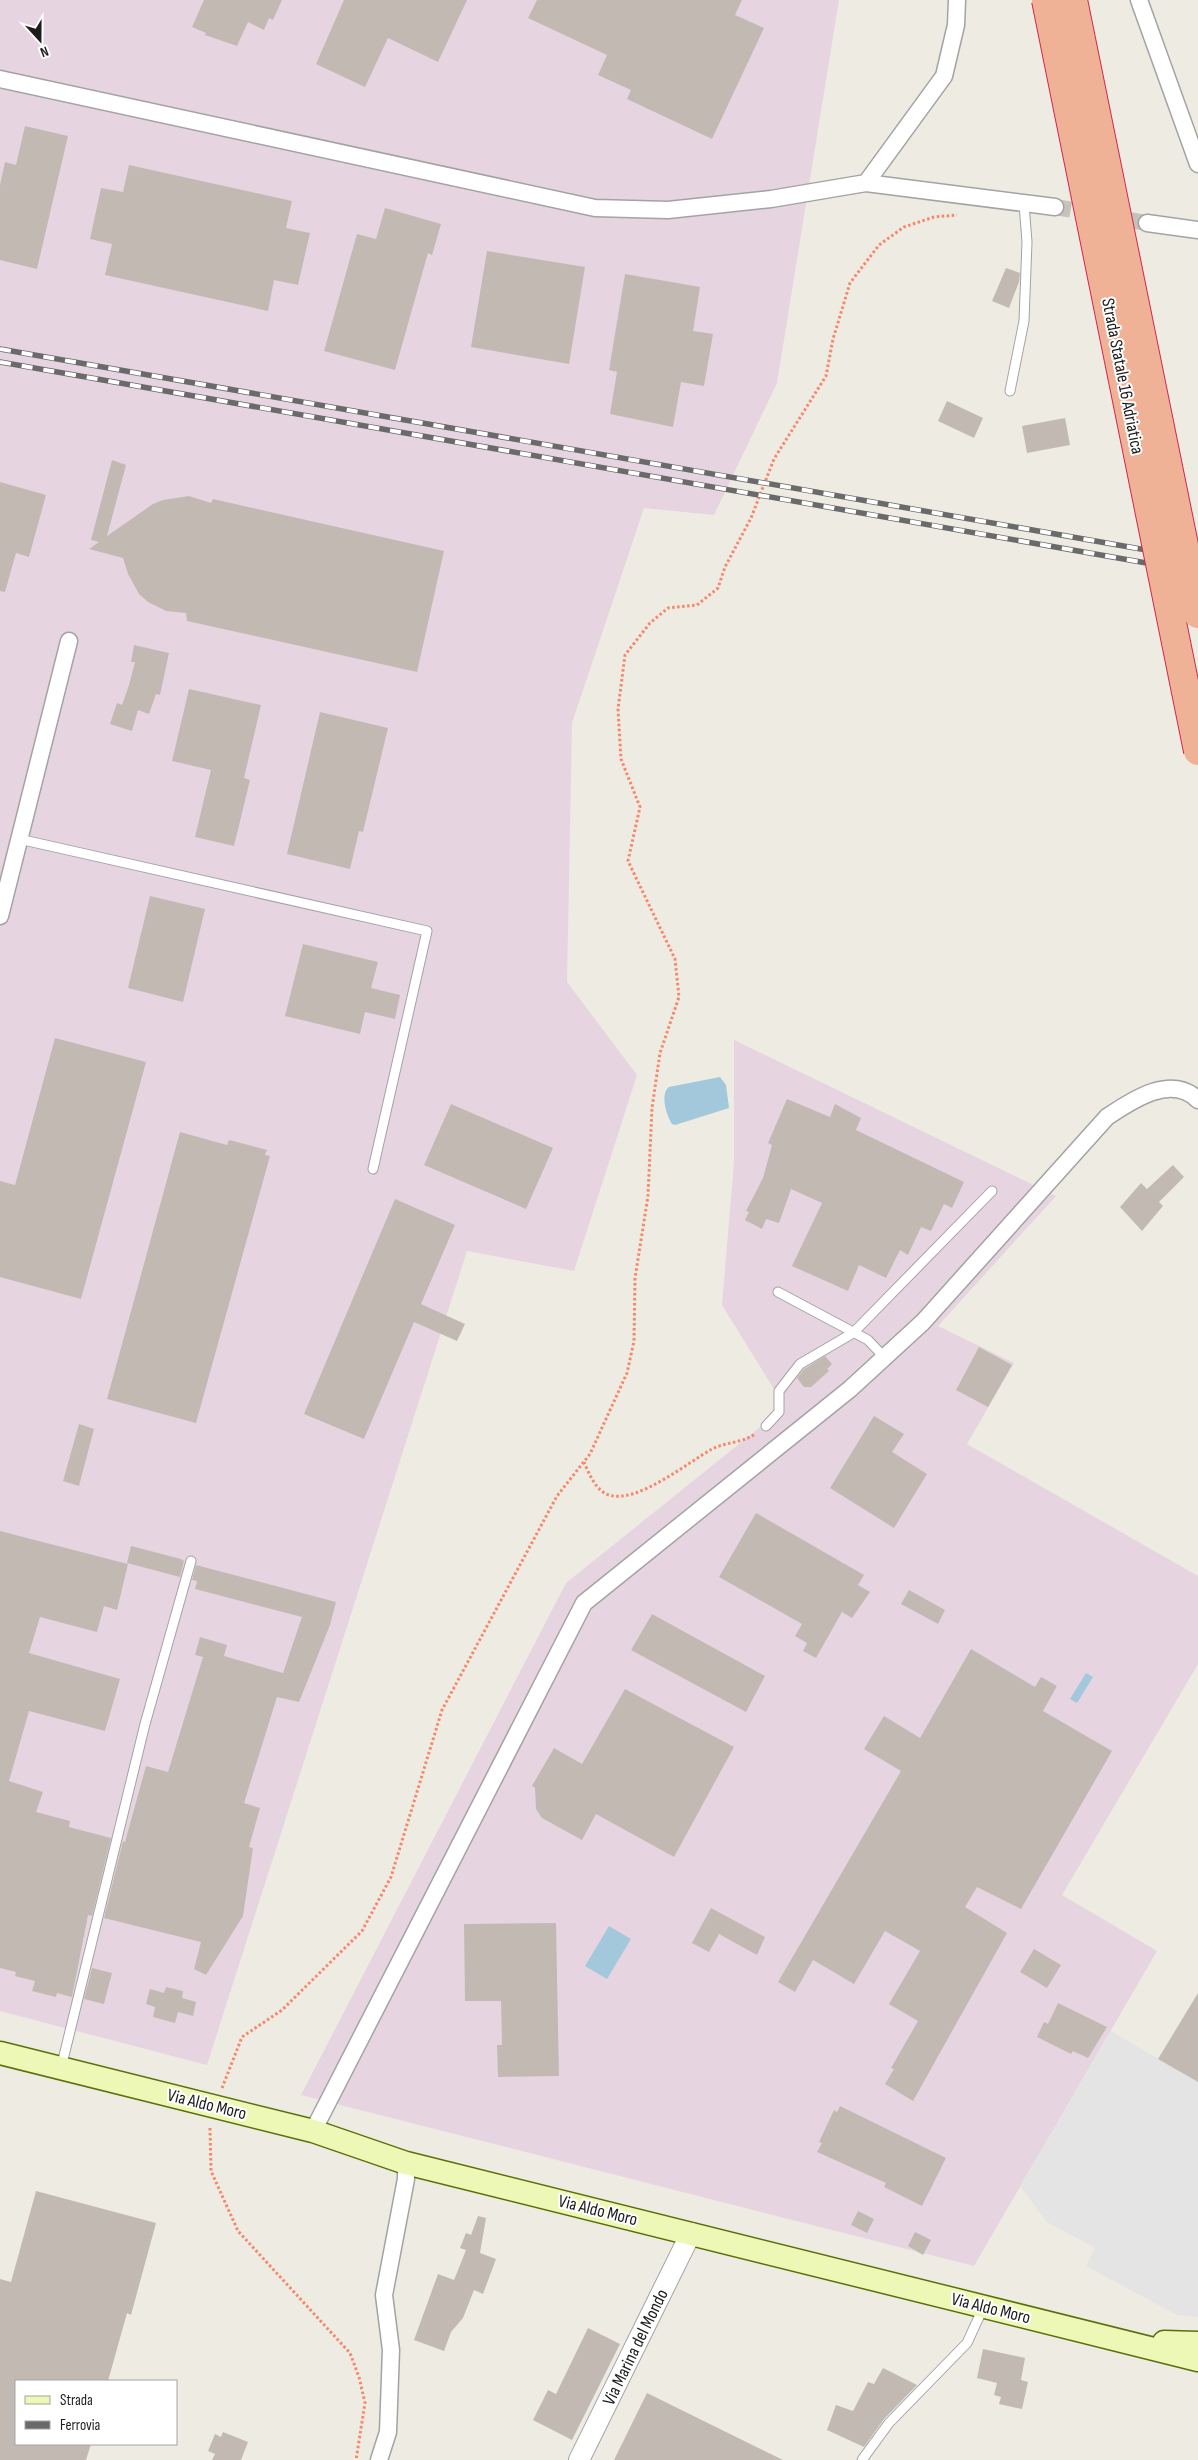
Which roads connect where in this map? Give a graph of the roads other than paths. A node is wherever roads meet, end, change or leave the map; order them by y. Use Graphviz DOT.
graph roads {
  1 [pos="957,0"];
  2 [pos="1046,0"];
  3 [pos="1073,0"];
  4 [pos="1139,0"];
  5 [pos="0,79"];
  6 [pos="1198,164"];
  7 [pos="866,183"];
  8 [pos="1024,204"];
  9 [pos="1055,208"];
  10 [pos="1147,223"];
  11 [pos="1198,230"];
  12 [pos="1010,391"];
  13 [pos="1198,614"];
  14 [pos="70,641"];
  15 [pos="1198,752"];
  16 [pos="19,839"];
  17 [pos="0,916"];
  18 [pos="1198,1100"];
  19 [pos="373,1169"];
  20 [pos="992,1191"];
  21 [pos="778,1292"];
  22 [pos="853,1332"];
  23 [pos="884,1357"];
  24 [pos="766,1426"];
  25 [pos="191,1561"];
  26 [pos="0,2053"];
  27 [pos="60,2068"];
  28 [pos="313,2131"];
  29 [pos="406,2163"];
  30 [pos="690,2233"];
  31 [pos="984,2306"];
  32 [pos="1128,2342"];
  33 [pos="1198,2343"];
  34 [pos="1198,2360"];
  35 [pos="379,2460"];
  36 [pos="579,2460"];
  37 [pos="862,2460"];
  1 -- 7 [label="street"];
  2 -- 15 [label="highway, Strada Statale 16 Adriatica, bridge"];
  3 -- 13 [label="highway, Strada Statale 16 Adriatica, bridge"];
  4 -- 6 [label="street"];
  5 -- 7 [label="street"];
  7 -- 8 [label="street"];
  8 -- 9 [label="street"];
  8 -- 12 [label="lane"];
  10 -- 11 [label="street"];
  14 -- 16 [label="street"];
  16 -- 17 [label="street"];
  16 -- 19 [label="lane"];
  18 -- 23 [label="street"];
  20 -- 22 [label="lane"];
  21 -- 22 [label="lane"];
  22 -- 23 [label="lane"];
  22 -- 24 [label="lane"];
  23 -- 28 [label="street"];
  25 -- 27 [label="lane"];
  26 -- 27 [label="main road, Via Aldo Moro"];
  27 -- 28 [label="main road, Via Aldo Moro"];
  28 -- 29 [label="main road, Via Aldo Moro"];
  29 -- 30 [label="main road, Via Aldo Moro"];
  29 -- 35 [label="street"];
  30 -- 31 [label="main road, Via Aldo Moro"];
  30 -- 36 [label="street, Via Marina del Mondo"];
  31 -- 32 [label="main road, Via Aldo Moro"];
  31 -- 37 [label="lane"];
  32 -- 33 [label="main road"];
  32 -- 34 [label="main road, Via Aldo Moro"];
}
